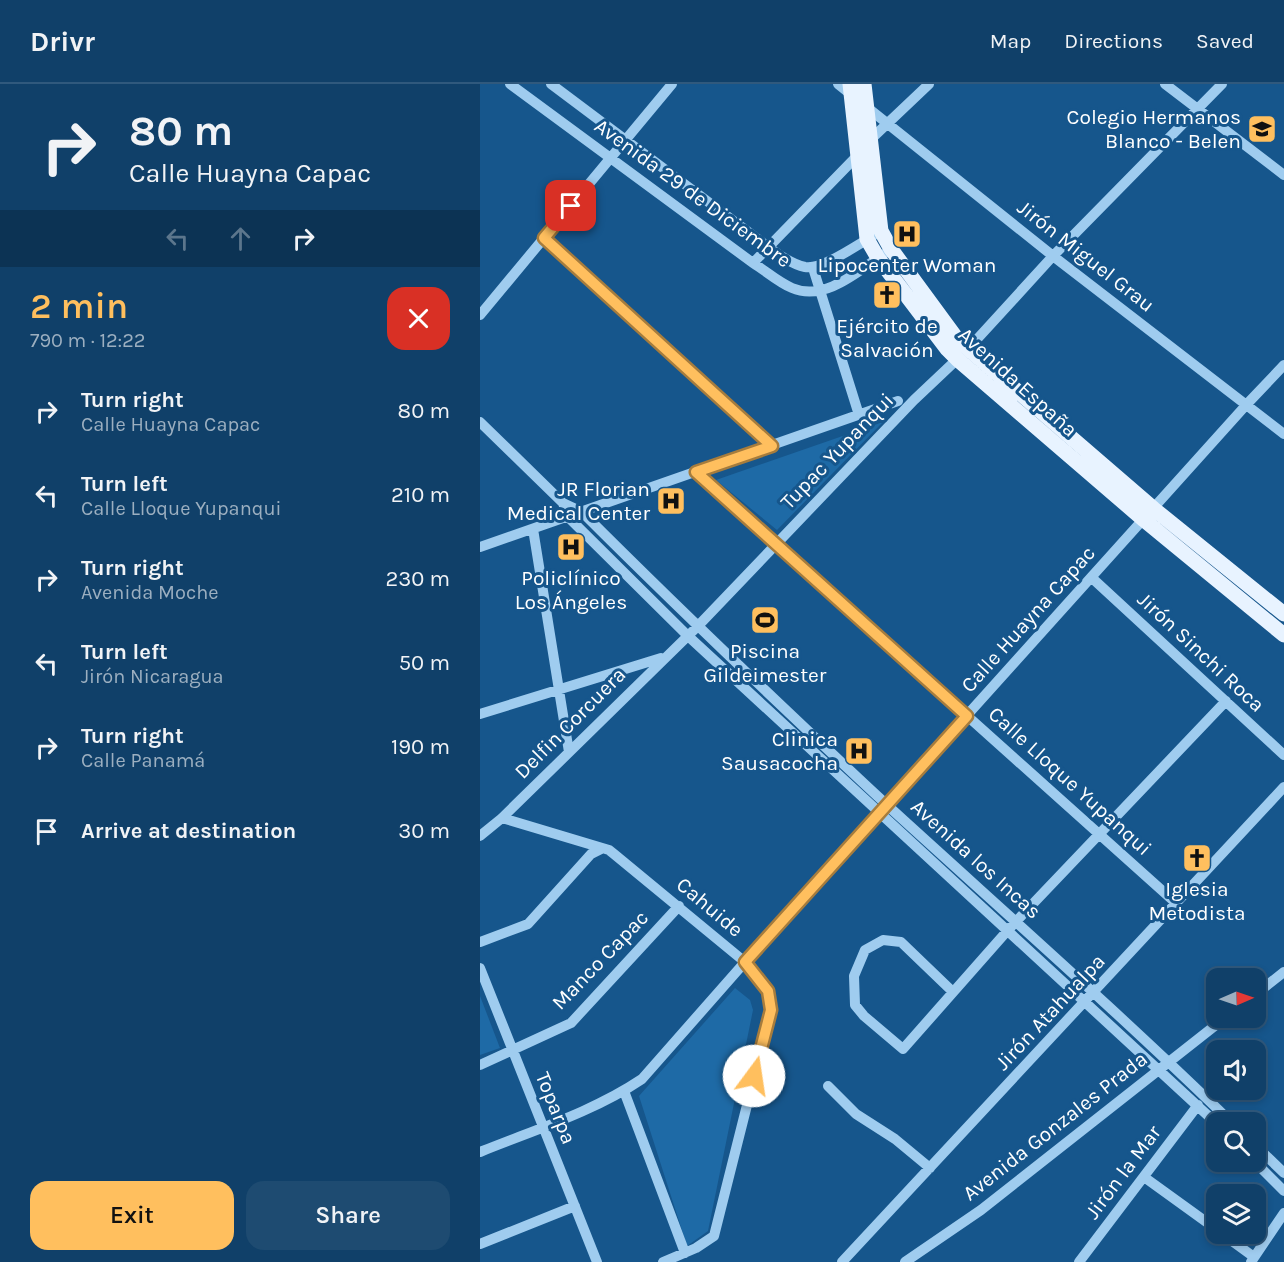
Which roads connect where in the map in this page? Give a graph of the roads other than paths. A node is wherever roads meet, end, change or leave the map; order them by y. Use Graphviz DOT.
graph roads {
  1 [pos="510,84"];
  2 [pos="551,84"];
  3 [pos="672,84"];
  4 [pos="838,84"];
  5 [pos="864,84"];
  6 [pos="929,84"];
  7 [pos="1165,84"];
  8 [pos="1222,84"];
  9 [pos="850,90"];
  10 [pos="866,106"];
  11 [pos="1197,109"];
  12 [pos="888,123"];
  13 [pos="626,140"];
  14 [pos="870,140"];
  15 [pos="857,156"];
  16 [pos="610,158"];
  17 [pos="1284,175"];
  18 [pos="881,231"];
  19 [pos="544,238"];
  20 [pos="867,239"];
  21 [pos="767,246"];
  22 [pos="891,249"];
  23 [pos="1053,255"];
  24 [pos="878,258"];
  25 [pos="753,263"];
  26 [pos="813,268"];
  27 [pos="819,291"];
  28 [pos="480,315"];
  29 [pos="962,354"];
  30 [pos="1284,365"];
  31 [pos="898,401"];
  32 [pos="1247,404"];
  33 [pos="859,415"];
  34 [pos="480,422"];
  35 [pos="492,433"];
  36 [pos="1284,434"];
  37 [pos="480,436"];
  38 [pos="772,446"];
  39 [pos="696,472"];
  40 [pos="563,503"];
  41 [pos="582,512"];
  42 [pos="1149,514"];
  43 [pos="568,517"];
  44 [pos="533,529"];
  45 [pos="775,543"];
  46 [pos="480,547"];
  47 [pos="1092,578"];
  48 [pos="1284,615"];
  49 [pos="697,627"];
  50 [pos="1284,635"];
  51 [pos="688,636"];
  52 [pos="665,657"];
  53 [pos="560,689"];
  54 [pos="1226,701"];
  55 [pos="480,714"];
  56 [pos="967,716"];
  57 [pos="569,752"];
  58 [pos="1284,755"];
  59 [pos="1284,787"];
  60 [pos="887,804"];
  61 [pos="879,814"];
  62 [pos="502,818"];
  63 [pos="1099,834"];
  64 [pos="480,836"];
  65 [pos="601,849"];
  66 [pos="1176,903"];
  67 [pos="679,906"];
  68 [pos="1012,926"];
  69 [pos="480,942"];
  70 [pos="745,962"];
  71 [pos="480,968"];
  72 [pos="1284,972"];
  73 [pos="1266,986"];
  74 [pos="953,992"];
  75 [pos="1090,997"];
  76 [pos="1212,1028"];
  77 [pos="513,1051"];
  78 [pos="1168,1061"];
  79 [pos="480,1065"];
  80 [pos="1158,1069"];
  81 [pos="828,1086"];
  82 [pos="624,1091"];
  83 [pos="1198,1105"];
  84 [pos="1221,1112"];
  85 [pos="1206,1113"];
  86 [pos="542,1127"];
  87 [pos="480,1152"];
  88 [pos="1266,1156"];
  89 [pos="930,1168"];
  90 [pos="1265,1172"];
  91 [pos="1284,1173"];
  92 [pos="1144,1176"];
  93 [pos="1284,1191"];
  94 [pos="575,1206"];
  95 [pos="1284,1213"];
  96 [pos="1206,1222"];
  97 [pos="480,1244"];
  98 [pos="1234,1244"];
  99 [pos="685,1253"];
  100 [pos="1252,1259"];
  101 [pos="597,1262"];
  102 [pos="663,1262"];
  103 [pos="842,1262"];
  104 [pos="905,1262"];
  105 [pos="1079,1262"];
  1 -- 16 [label="street, Avenida 29 de Diciembre"];
  2 -- 13 [label="street, Avenida 29 de Diciembre"];
  3 -- 13 [label="street"];
  4 -- 9 [label="street, Jirón Miguel Grau"];
  5 -- 10 [label="main road, Avenida España"];
  6 -- 12 [label="street"];
  7 -- 11 [label="street"];
  8 -- 11 [label="street, Tupac Yupanqui"];
  9 -- 10 [label="street, Jirón Miguel Grau"];
  9 -- 15 [label="main road, Avenida España"];
  10 -- 12 [label="street, Jirón Miguel Grau"];
  10 -- 14 [label="main road, Avenida España"];
  11 -- 17 [label="street"];
  11 -- 23 [label="street, Tupac Yupanqui"];
  12 -- 14 [label="street"];
  12 -- 23 [label="street, Jirón Miguel Grau"];
  13 -- 16 [label="street"];
  13 -- 21 [label="street, Avenida 29 de Diciembre"];
  14 -- 18 [label="main road, Avenida España"];
  15 -- 20 [label="main road, Avenida España"];
  15 -- 21 [label="street"];
  16 -- 19 [label="street"];
  16 -- 25 [label="street, Avenida 29 de Diciembre"];
  18 -- 20 [label="street, Avenida 29 de Diciembre"];
  18 -- 22 [label="main road, Avenida España"];
  19 -- 28 [label="street"];
  19 -- 38 [label="street"];
  20 -- 24 [label="main road, Avenida España"];
  20 -- 26 [label="street, Avenida 29 de Diciembre"];
  21 -- 25 [label="street"];
  21 -- 26 [label="street, Avenida 29 de Diciembre"];
  22 -- 24 [label="street"];
  22 -- 29 [label="main road, Avenida España"];
  23 -- 29 [label="street, Tupac Yupanqui"];
  23 -- 32 [label="street, Jirón Miguel Grau"];
  24 -- 27 [label="street"];
  24 -- 29 [label="main road, Avenida España"];
  25 -- 27 [label="street, Avenida 29 de Diciembre"];
  26 -- 27 [label="street"];
  27 -- 33 [label="street"];
  29 -- 42 [label="main road, Avenida España"];
  29 -- 45 [label="street, Tupac Yupanqui"];
  30 -- 32 [label="street, Calle Huayna Capac"];
  31 -- 33 [label="street"];
  32 -- 36 [label="street, Jirón Miguel Grau"];
  32 -- 42 [label="street, Calle Huayna Capac"];
  33 -- 38 [label="street"];
  34 -- 35 [label="street, Avenida los Incas"];
  35 -- 37 [label="street"];
  35 -- 40 [label="street, Avenida los Incas"];
  38 -- 39 [label="street"];
  39 -- 41 [label="street"];
  39 -- 45 [label="street, Calle Lloque Yupanqui"];
  40 -- 41 [label="street, Avenida los Incas"];
  40 -- 43 [label="street, Avenida los Incas"];
  41 -- 43 [label="street"];
  41 -- 49 [label="street, Avenida los Incas"];
  42 -- 47 [label="street, Calle Huayna Capac"];
  42 -- 48 [label="main road, Avenida España"];
  42 -- 50 [label="main road, Avenida España"];
  43 -- 44 [label="street"];
  43 -- 51 [label="street, Avenida los Incas"];
  44 -- 46 [label="street"];
  44 -- 53 [label="street"];
  45 -- 49 [label="street, Tupac Yupanqui"];
  45 -- 56 [label="street, Calle Lloque Yupanqui"];
  47 -- 54 [label="street, Jirón Sinchi Roca"];
  47 -- 56 [label="street, Calle Huayna Capac"];
  49 -- 51 [label="street, Tupac Yupanqui"];
  49 -- 60 [label="street, Avenida los Incas"];
  51 -- 52 [label="street, Delfin Corcuera"];
  51 -- 61 [label="street, Avenida los Incas"];
  52 -- 53 [label="street"];
  52 -- 57 [label="street, Delfin Corcuera"];
  53 -- 55 [label="street"];
  53 -- 57 [label="street"];
  54 -- 58 [label="street, Jirón Sinchi Roca"];
  54 -- 63 [label="street"];
  56 -- 60 [label="street, Calle Huayna Capac"];
  56 -- 63 [label="street, Calle Lloque Yupanqui"];
  57 -- 62 [label="street, Delfin Corcuera"];
  59 -- 66 [label="street, Jirón Atahualpa"];
  60 -- 61 [label="street, Calle Huayna Capac"];
  60 -- 68 [label="street, Avenida los Incas"];
  61 -- 68 [label="street, Avenida los Incas"];
  61 -- 70 [label="street, Calle Huayna Capac"];
  62 -- 64 [label="street, Delfin Corcuera"];
  62 -- 65 [label="street, Cahuide"];
  63 -- 66 [label="street, Calle Lloque Yupanqui"];
  63 -- 68 [label="street"];
  65 -- 67 [label="street, Cahuide"];
  65 -- 69 [label="street"];
  66 -- 75 [label="street, Jirón Atahualpa"];
  67 -- 70 [label="street, Cahuide"];
  67 -- 77 [label="street, Manco Capac"];
  68 -- 74 [label="street"];
  68 -- 75 [label="street, Avenida los Incas"];
  70 -- 82 [label="street, Calle Huayna Capac"];
  70 -- 99 [label="street, Cahuide"];
  71 -- 77 [label="street, Toparpa"];
  72 -- 73 [label="street"];
  74 -- 74 [label="street"];
  75 -- 78 [label="street, Avenida los Incas"];
  75 -- 80 [label="street, Avenida los Incas"];
  75 -- 89 [label="street, Jirón Atahualpa"];
  76 -- 78 [label="street, Avenida Gonzales Prada"];
  77 -- 79 [label="street, Manco Capac"];
  77 -- 86 [label="street, Toparpa"];
  78 -- 80 [label="street, Avenida Gonzales Prada"];
  78 -- 84 [label="street, Avenida los Incas"];
  80 -- 83 [label="street, Avenida los Incas"];
  80 -- 104 [label="street, Avenida Gonzales Prada"];
  81 -- 89 [label="street"];
  82 -- 86 [label="street, Calle Huayna Capac"];
  82 -- 99 [label="street"];
  83 -- 85 [label="street, Avenida los Incas"];
  83 -- 92 [label="street, Jirón la Mar"];
  86 -- 87 [label="street, Calle Huayna Capac"];
  86 -- 94 [label="street, Toparpa"];
  88 -- 91 [label="street"];
  89 -- 103 [label="street, Jirón Atahualpa"];
  90 -- 93 [label="street"];
  92 -- 96 [label="street"];
  92 -- 105 [label="street, Jirón la Mar"];
  94 -- 97 [label="street"];
  94 -- 101 [label="street, Toparpa"];
  95 -- 100 [label="street"];
  98 -- 100 [label="street"];
  99 -- 102 [label="street, Cahuide"];
}
